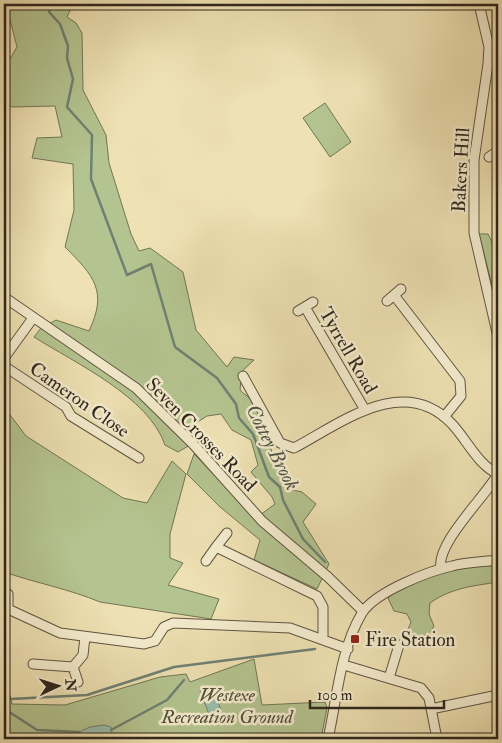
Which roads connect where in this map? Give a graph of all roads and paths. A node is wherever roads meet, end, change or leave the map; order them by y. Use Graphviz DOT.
graph roads {
  1 [pos="479,4"];
  2 [pos="401,289"];
  3 [pos="4,297"];
  4 [pos="305,307"];
  5 [pos="33,318"];
  6 [pos="498,337"];
  7 [pos="4,358"];
  8 [pos="4,366"];
  9 [pos="243,376"];
  10 [pos="365,410"];
  11 [pos="444,417"];
  12 [pos="139,458"];
  13 [pos="498,474"];
  14 [pos="227,533"];
  15 [pos="216,547"];
  16 [pos="498,560"];
  17 [pos="206,561"];
  18 [pos="441,569"];
  19 [pos="8,594"];
  20 [pos="6,610"];
  21 [pos="363,611"];
  22 [pos="85,637"];
  23 [pos="323,639"];
  24 [pos="399,645"];
  25 [pos="348,649"];
  26 [pos="33,664"];
  27 [pos="344,664"];
  28 [pos="73,667"];
  29 [pos="389,678"];
  30 [pos="78,682"];
  31 [pos="498,695"];
  32 [pos="431,709"];
  33 [pos="328,739"];
  34 [pos="437,739"];
  1 -- 6 [label="street, Bakers Hill"];
  2 -- 11 [label="street"];
  3 -- 5 [label="street, Seven Crosses Road"];
  4 -- 10 [label="street, Tyrrell Road"];
  5 -- 7 [label="street"];
  5 -- 21 [label="street, Seven Crosses Road"];
  8 -- 12 [label="street, Cameron Close"];
  9 -- 10 [label="street"];
  10 -- 11 [label="street"];
  11 -- 13 [label="street"];
  13 -- 18 [label="street"];
  14 -- 15 [label="street"];
  15 -- 17 [label="street"];
  15 -- 23 [label="street"];
  16 -- 18 [label="street"];
  18 -- 21 [label="street"];
  19 -- 20 [label="street"];
  20 -- 22 [label="street"];
  21 -- 25 [label="street"];
  22 -- 23 [label="street"];
  22 -- 28 [label="street"];
  23 -- 25 [label="street"];
  24 -- 29 [label="street"];
  25 -- 27 [label="street"];
  26 -- 28 [label="street"];
  27 -- 29 [label="street"];
  27 -- 33 [label="street"];
  28 -- 30 [label="street"];
  29 -- 32 [label="street"];
  31 -- 32 [label="street"];
  32 -- 34 [label="street"];
}
